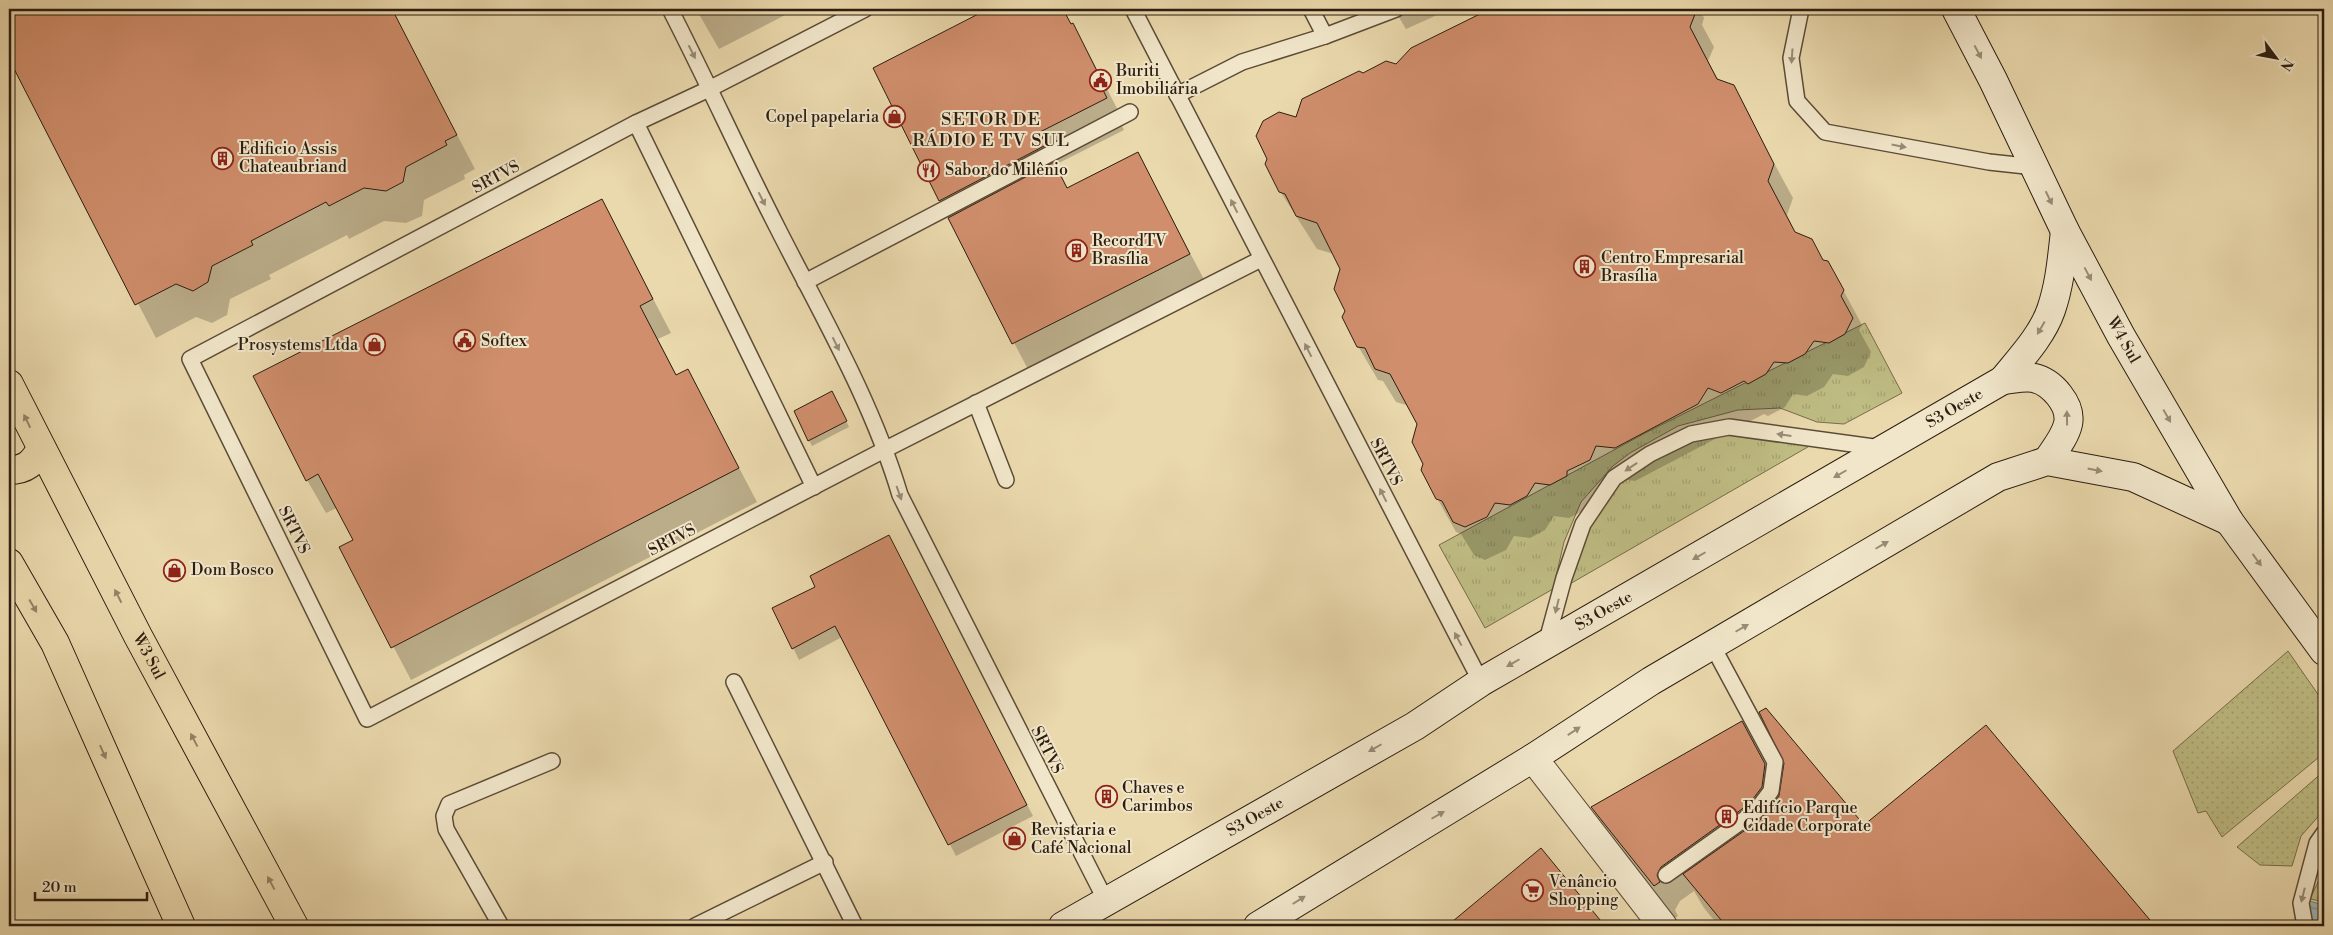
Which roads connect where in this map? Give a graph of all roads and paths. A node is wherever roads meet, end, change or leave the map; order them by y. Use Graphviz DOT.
graph roads {
  1 [pos="670,9"];
  2 [pos="865,9"];
  3 [pos="1133,9"];
  4 [pos="1311,9"];
  5 [pos="1396,9"];
  6 [pos="1801,9"];
  7 [pos="1956,9"];
  8 [pos="1325,36"];
  9 [pos="711,88"];
  10 [pos="1177,95"];
  11 [pos="1130,112"];
  12 [pos="636,122"];
  13 [pos="2035,167"];
  14 [pos="2065,231"];
  15 [pos="1261,259"];
  16 [pos="805,282"];
  17 [pos="2004,380"];
  18 [pos="9,384"];
  19 [pos="976,403"];
  20 [pos="1885,448"];
  21 [pos="41,449"];
  22 [pos="886,449"];
  23 [pos="2047,461"];
  24 [pos="9,470"];
  25 [pos="1006,480"];
  26 [pos="814,487"];
  27 [pos="2229,521"];
  28 [pos="9,563"];
  29 [pos="1546,645"];
  30 [pos="1712,645"];
  31 [pos="2324,651"];
  32 [pos="734,682"];
  33 [pos="1481,682"];
  34 [pos="1533,758"];
  35 [pos="552,761"];
  36 [pos="2324,833"];
  37 [pos="825,862"];
  38 [pos="1666,875"];
  39 [pos="1106,901"];
  40 [pos="181,926"];
  41 [pos="294,926"];
  42 [pos="501,926"];
  43 [pos="695,926"];
  44 [pos="855,926"];
  45 [pos="1063,926"];
  46 [pos="1258,926"];
  47 [pos="1663,926"];
  48 [pos="2305,926"];
  1 -- 9 [label="lane, SRTVS, one-way"];
  2 -- 9 [label="lane, SRTVS"];
  3 -- 10 [label="lane, SRTVS"];
  4 -- 8 [label="lane"];
  5 -- 8 [label="lane"];
  6 -- 13 [label="lane, one-way"];
  7 -- 13 [label="main road, W4 Sul, one-way"];
  8 -- 10 [label="lane"];
  9 -- 12 [label="lane, SRTVS"];
  9 -- 16 [label="lane, SRTVS, one-way"];
  15 -- 10 [label="lane, SRTVS, one-way"];
  11 -- 16 [label="lane"];
  12 -- 26 [label="lane"];
  12 -- 26 [label="lane, SRTVS"];
  13 -- 14 [label="main road, W4 Sul, one-way"];
  14 -- 17 [label="main road, S3 Oeste, one-way"];
  14 -- 27 [label="main road, W4 Sul, one-way"];
  15 -- 19 [label="lane, SRTVS"];
  33 -- 15 [label="lane, SRTVS, one-way"];
  16 -- 22 [label="lane, SRTVS, one-way"];
  17 -- 20 [label="main road, S3 Oeste"];
  23 -- 17 [label="main road, one-way"];
  21 -- 18 [label="main road, W3 Sul, one-way"];
  19 -- 22 [label="lane, SRTVS"];
  19 -- 25 [label="lane"];
  20 -- 29 [label="main road, S3 Oeste, one-way"];
  20 -- 29 [label="lane, one-way"];
  21 -- 24 [label="main road"];
  41 -- 21 [label="main road, W3 Sul, one-way"];
  22 -- 26 [label="lane, SRTVS"];
  22 -- 39 [label="lane, SRTVS, one-way"];
  23 -- 27 [label="main road, one-way"];
  30 -- 23 [label="main road, one-way"];
  27 -- 31 [label="main road, W4 Sul, one-way"];
  28 -- 40 [label="main road, one-way"];
  29 -- 33 [label="main road, S3 Oeste, one-way"];
  34 -- 30 [label="main road, one-way"];
  30 -- 38 [label="lane"];
  32 -- 37 [label="lane"];
  33 -- 39 [label="main road, S3 Oeste, one-way"];
  46 -- 34 [label="main road, one-way"];
  34 -- 47 [label="main road"];
  35 -- 42 [label="lane"];
  36 -- 48 [label="lane, one-way"];
  37 -- 43 [label="lane"];
  37 -- 44 [label="lane"];
  39 -- 45 [label="main road, S3 Oeste"];
}
